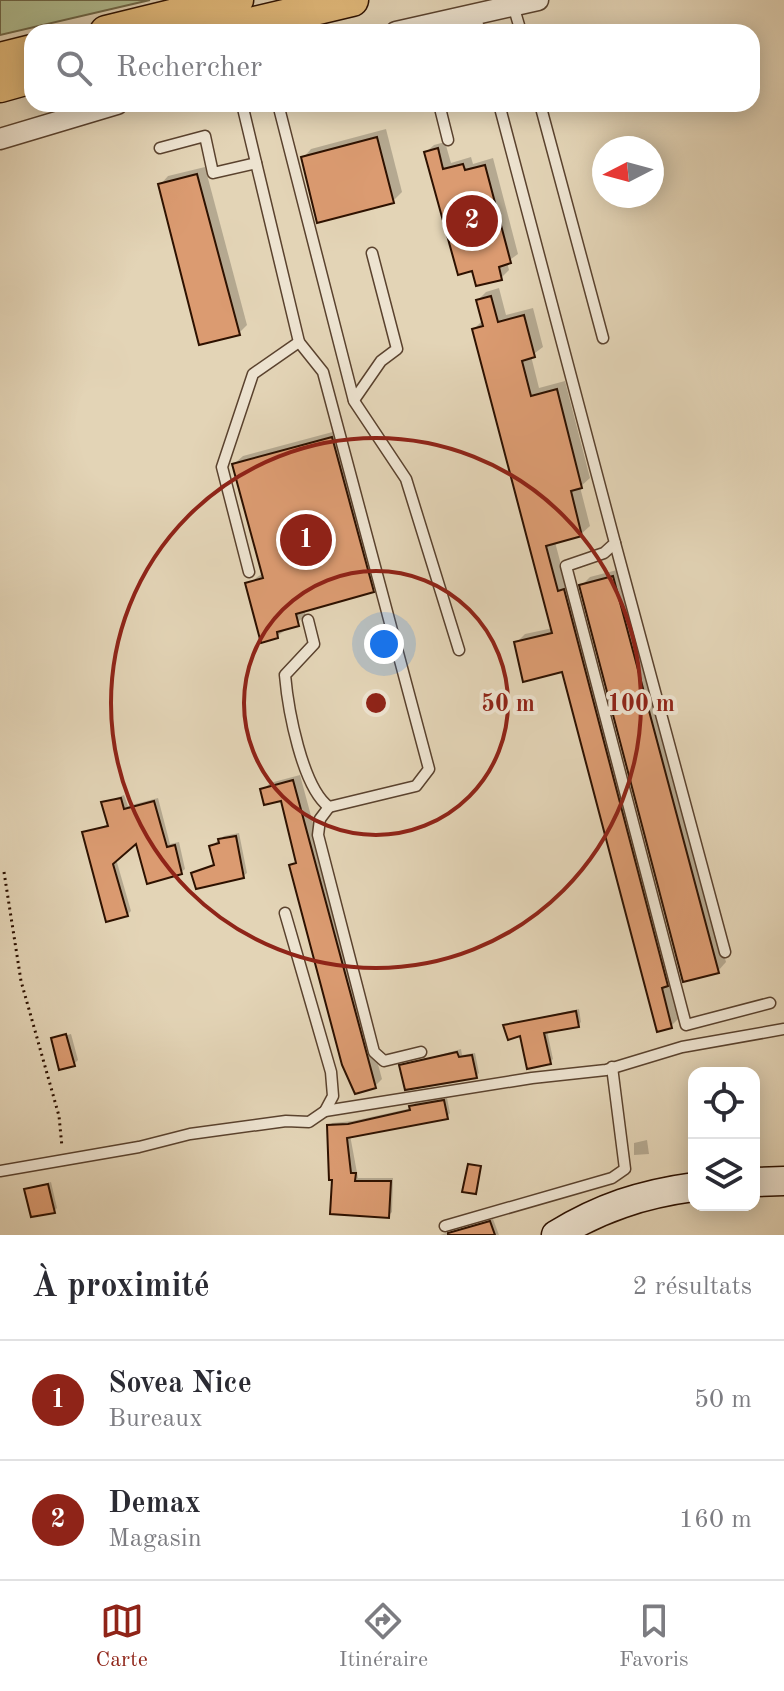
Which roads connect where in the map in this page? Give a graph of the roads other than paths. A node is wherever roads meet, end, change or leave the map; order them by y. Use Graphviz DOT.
graph roads {
  1 [pos="237,0"];
  2 [pos="352,0"];
  3 [pos="538,0"];
  4 [pos="513,5"];
  5 [pos="477,23"];
  6 [pos="139,24"];
  7 [pos="251,24"];
  8 [pos="519,24"];
  9 [pos="24,53"];
  10 [pos="0,59"];
  11 [pos="24,79"];
  12 [pos="0,86"];
  13 [pos="90,112"];
  14 [pos="244,112"];
  15 [pos="280,112"];
  16 [pos="441,112"];
  17 [pos="501,112"];
  18 [pos="542,112"];
  19 [pos="0,139"];
  20 [pos="448,140"];
  21 [pos="160,148"];
  22 [pos="256,163"];
  23 [pos="372,253"];
  24 [pos="603,338"];
  25 [pos="299,342"];
  26 [pos="354,400"];
  27 [pos="615,543"];
  28 [pos="249,572"];
  29 [pos="308,620"];
  30 [pos="459,650"];
  31 [pos="329,807"];
  32 [pos="285,913"];
  33 [pos="725,952"];
  34 [pos="770,1003"];
  35 [pos="784,1029"];
  36 [pos="421,1052"];
  37 [pos="612,1067"];
  38 [pos="325,1111"];
  39 [pos="0,1171"];
  40 [pos="784,1181"];
  41 [pos="760,1182"];
  42 [pos="688,1188"];
  43 [pos="445,1226"];
  44 [pos="556,1235"];
  1 -- 6 [label="highway"];
  2 -- 7 [label="highway"];
  3 -- 4 [label="street"];
  4 -- 5 [label="street"];
  4 -- 8 [label="lane"];
  9 -- 10 [label="highway"];
  11 -- 12 [label="highway"];
  13 -- 19 [label="street"];
  14 -- 22 [label="lane"];
  15 -- 26 [label="lane"];
  16 -- 20 [label="lane"];
  17 -- 27 [label="lane"];
  18 -- 24 [label="lane"];
  21 -- 22 [label="lane"];
  22 -- 25 [label="lane"];
  23 -- 26 [label="lane"];
  25 -- 28 [label="lane"];
  25 -- 31 [label="lane"];
  26 -- 30 [label="lane"];
  27 -- 33 [label="lane"];
  27 -- 34 [label="lane"];
  29 -- 31 [label="lane"];
  31 -- 36 [label="lane"];
  32 -- 38 [label="lane"];
  35 -- 37 [label="lane"];
  37 -- 38 [label="lane"];
  37 -- 43 [label="lane"];
  38 -- 39 [label="lane"];
  40 -- 41 [label="main road"];
  42 -- 44 [label="main road"];
}
